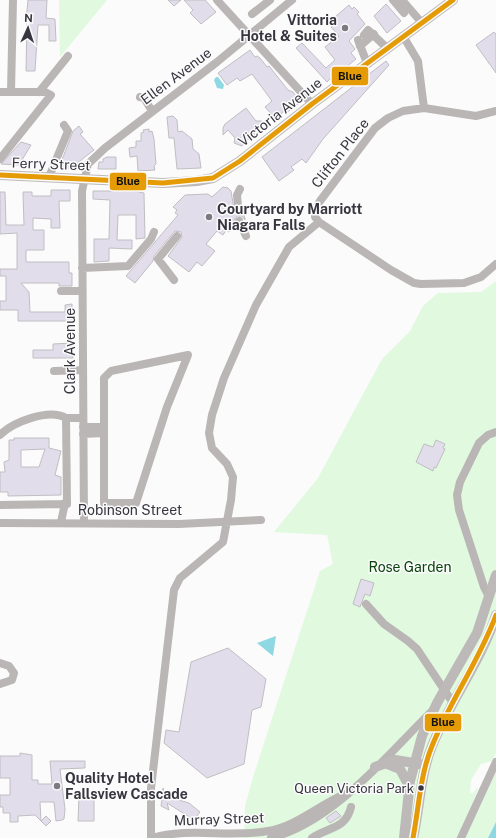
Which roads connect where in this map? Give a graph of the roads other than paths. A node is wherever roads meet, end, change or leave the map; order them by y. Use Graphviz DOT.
graph roads {
  1 [pos="13,0"];
  2 [pos="217,0"];
  3 [pos="270,0"];
  4 [pos="292,0"];
  5 [pos="453,0"];
  6 [pos="397,1"];
  7 [pos="404,13"];
  8 [pos="252,14"];
  9 [pos="422,23"];
  10 [pos="249,34"];
  11 [pos="374,34"];
  12 [pos="403,36"];
  13 [pos="361,40"];
  14 [pos="387,48"];
  15 [pos="68,56"];
  16 [pos="367,63"];
  17 [pos="0,92"];
  18 [pos="12,92"];
  19 [pos="39,92"];
  20 [pos="312,104"];
  21 [pos="424,108"];
  22 [pos="496,111"];
  23 [pos="64,125"];
  24 [pos="0,159"];
  25 [pos="0,175"];
  26 [pos="49,177"];
  27 [pos="84,179"];
  28 [pos="197,181"];
  29 [pos="240,189"];
  30 [pos="238,206"];
  31 [pos="240,221"];
  32 [pos="319,222"];
  33 [pos="154,232"];
  34 [pos="177,236"];
  35 [pos="246,236"];
  36 [pos="496,264"];
  37 [pos="82,268"];
  38 [pos="174,280"];
  39 [pos="61,291"];
  40 [pos="82,291"];
  41 [pos="54,373"];
  42 [pos="83,373"];
  43 [pos="66,418"];
  44 [pos="83,418"];
  45 [pos="104,430"];
  46 [pos="83,431"];
  47 [pos="496,432"];
  48 [pos="0,435"];
  49 [pos="0,505"];
  50 [pos="62,505"];
  51 [pos="61,519"];
  52 [pos="261,520"];
  53 [pos="227,522"];
  54 [pos="84,523"];
  55 [pos="0,524"];
  56 [pos="496,575"];
  57 [pos="489,597"];
  58 [pos="366,604"];
  59 [pos="496,615"];
  60 [pos="0,663"];
  61 [pos="0,684"];
  62 [pos="444,691"];
  63 [pos="453,703"];
  64 [pos="434,708"];
  65 [pos="414,762"];
  66 [pos="496,762"];
  67 [pos="385,763"];
  68 [pos="425,765"];
  69 [pos="375,767"];
  70 [pos="409,787"];
  71 [pos="350,792"];
  72 [pos="351,807"];
  73 [pos="151,838"];
  74 [pos="271,838"];
  75 [pos="312,838"];
  76 [pos="404,838"];
  77 [pos="413,838"];
  78 [pos="461,838"];
  1 -- 18 [label="street"];
  2 -- 10 [label="street"];
  3 -- 8 [label="street"];
  4 -- 10 [label="street, Ellen Avenue"];
  5 -- 9 [label="main road, Victoria Avenue"];
  6 -- 7 [label="street"];
  6 -- 9 [label="street"];
  9 -- 12 [label="main road, Victoria Avenue"];
  10 -- 20 [label="street"];
  10 -- 27 [label="street, Ellen Avenue"];
  11 -- 13 [label="street"];
  11 -- 13 [label="street"];
  11 -- 14 [label="street"];
  12 -- 14 [label="main road, Victoria Avenue"];
  12 -- 21 [label="street"];
  13 -- 16 [label="street"];
  14 -- 16 [label="main road, Victoria Avenue"];
  15 -- 19 [label="street"];
  16 -- 20 [label="main road, Victoria Avenue"];
  17 -- 18 [label="street"];
  18 -- 19 [label="street"];
  19 -- 24 [label="street"];
  20 -- 28 [label="main road, Victoria Avenue"];
  21 -- 22 [label="street, Clifton Place"];
  21 -- 32 [label="street, Clifton Place"];
  23 -- 26 [label="street"];
  25 -- 26 [label="main road, Ferry Street"];
  26 -- 27 [label="main road, Ferry Street"];
  27 -- 28 [label="main road, Ferry Street"];
  27 -- 37 [label="street, Clark Avenue"];
  29 -- 30 [label="street"];
  31 -- 35 [label="street"];
  32 -- 36 [label="street"];
  32 -- 53 [label="street"];
  33 -- 37 [label="street"];
  34 -- 38 [label="street"];
  37 -- 40 [label="street, Clark Avenue"];
  39 -- 40 [label="street"];
  40 -- 42 [label="street, Clark Avenue"];
  41 -- 42 [label="street"];
  42 -- 44 [label="street, Clark Avenue"];
  43 -- 44 [label="street"];
  43 -- 48 [label="street"];
  43 -- 50 [label="street"];
  44 -- 46 [label="street, Clark Avenue"];
  45 -- 45 [label="street"];
  45 -- 46 [label="street"];
  46 -- 54 [label="street, Clark Avenue"];
  47 -- 57 [label="street"];
  49 -- 50 [label="street"];
  50 -- 51 [label="street"];
  51 -- 54 [label="street, Robinson Street"];
  51 -- 55 [label="street, Robinson Street"];
  52 -- 53 [label="street, Robinson Street"];
  53 -- 54 [label="street, Robinson Street"];
  53 -- 73 [label="street"];
  56 -- 57 [label="main road"];
  57 -- 62 [label="main road"];
  58 -- 62 [label="street"];
  59 -- 63 [label="main road"];
  60 -- 61 [label="street"];
  62 -- 63 [label="street"];
  62 -- 64 [label="main road"];
  63 -- 68 [label="main road"];
  64 -- 65 [label="main road"];
  64 -- 69 [label="street, Murray Street"];
  65 -- 67 [label="main road"];
  65 -- 68 [label="main road"];
  65 -- 70 [label="main road"];
  66 -- 78 [label="street"];
  67 -- 69 [label="main road"];
  67 -- 70 [label="main road"];
  68 -- 77 [label="main road"];
  69 -- 71 [label="street, Murray Street"];
  70 -- 76 [label="main road"];
  71 -- 73 [label="street, Murray Street"];
  71 -- 74 [label="street, Murray Street"];
  72 -- 75 [label="street"];
}
